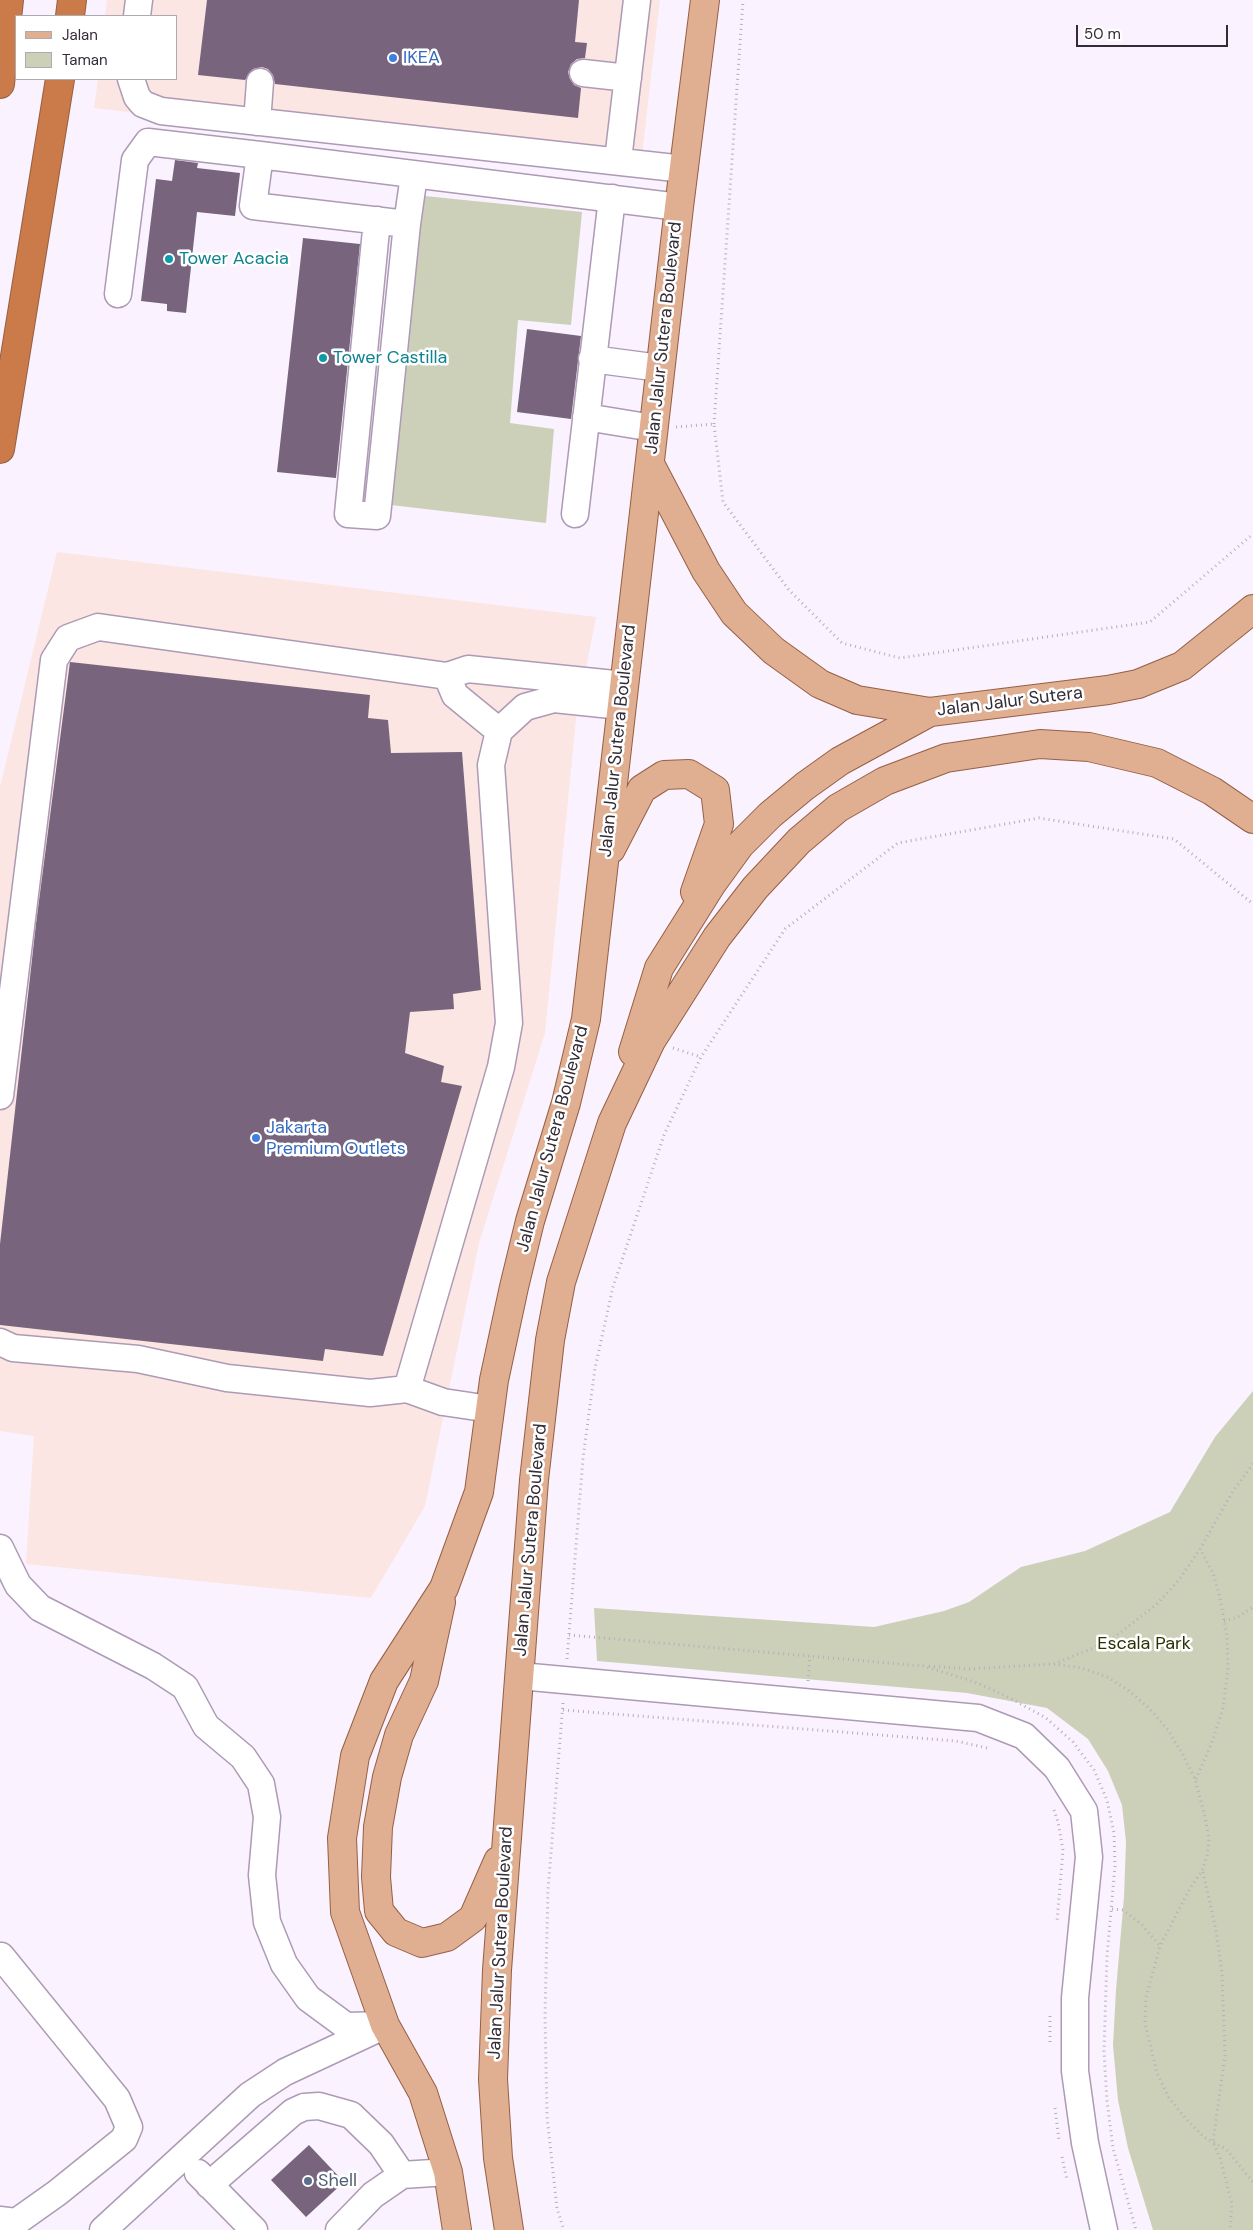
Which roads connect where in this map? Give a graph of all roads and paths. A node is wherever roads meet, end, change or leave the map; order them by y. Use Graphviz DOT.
graph roads {
  1 [pos="9,0"];
  2 [pos="72,0"];
  3 [pos="139,0"];
  4 [pos="637,0"];
  5 [pos="705,0"];
  6 [pos="743,0"];
  7 [pos="70,15"];
  8 [pos="137,15"];
  9 [pos="583,73"];
  10 [pos="628,78"];
  11 [pos="60,80"];
  12 [pos="131,80"];
  13 [pos="260,82"];
  14 [pos="0,84"];
  15 [pos="257,122"];
  16 [pos="260,155"];
  17 [pos="618,160"];
  18 [pos="684,169"];
  19 [pos="414,175"];
  20 [pos="612,198"];
  21 [pos="679,207"];
  22 [pos="377,220"];
  23 [pos="407,224"];
  24 [pos="118,294"];
  25 [pos="592,359"];
  26 [pos="660,368"];
  27 [pos="586,417"];
  28 [pos="714,424"];
  29 [pos="653,428"];
  30 [pos="0,449"];
  31 [pos="650,464"];
  32 [pos="575,514"];
  33 [pos="1253,534"];
  34 [pos="1253,609"];
  35 [pos="447,676"];
  36 [pos="623,695"];
  37 [pos="930,712"];
  38 [pos="499,730"];
  39 [pos="1253,819"];
  40 [pos="1253,904"];
  41 [pos="600,906"];
  42 [pos="659,968"];
  43 [pos="0,1096"];
  44 [pos="612,1123"];
  45 [pos="0,1342"];
  46 [pos="407,1389"];
  47 [pos="490,1409"];
  48 [pos="1253,1464"];
  49 [pos="0,1548"];
  50 [pos="1200,1549"];
  51 [pos="444,1588"];
  52 [pos="1253,1608"];
  53 [pos="1224,1621"];
  54 [pos="569,1635"];
  55 [pos="1054,1664"];
  56 [pos="923,1666"];
  57 [pos="520,1676"];
  58 [pos="565,1680"];
  59 [pos="563,1710"];
  60 [pos="990,1749"];
  61 [pos="1195,1779"];
  62 [pos="1053,1808"];
  63 [pos="506,1842"];
  64 [pos="1202,1871"];
  65 [pos="1112,1909"];
  66 [pos="1057,1926"];
  67 [pos="1160,1946"];
  68 [pos="1,1956"];
  69 [pos="1050,2012"];
  70 [pos="385,2025"];
  71 [pos="1050,2048"];
  72 [pos="1054,2103"];
  73 [pos="1214,2142"];
  74 [pos="183,2158"];
  75 [pos="448,2172"];
  76 [pos="402,2175"];
  77 [pos="1253,2182"];
  78 [pos="209,2185"];
  79 [pos="1070,2189"];
  80 [pos="13,2224"];
  81 [pos="103,2230"];
  82 [pos="254,2230"];
  83 [pos="339,2230"];
  84 [pos="457,2230"];
  85 [pos="510,2230"];
  86 [pos="564,2230"];
  87 [pos="1104,2230"];
  88 [pos="1136,2230"];
  89 [pos="1230,2230"];
  1 -- 14 [label="highway"];
  2 -- 7 [label="highway"];
  3 -- 8 [label="street"];
  4 -- 10 [label="street"];
  5 -- 18 [label="main road, Jalan Jalur Sutera Boulevard"];
  6 -- 28 [label="path"];
  9 -- 10 [label="street"];
  10 -- 17 [label="street"];
  11 -- 30 [label="highway"];
  12 -- 15 [label="street"];
  13 -- 15 [label="street"];
  15 -- 17 [label="street"];
  16 -- 19 [label="street"];
  16 -- 22 [label="street"];
  16 -- 24 [label="street"];
  17 -- 18 [label="street"];
  18 -- 21 [label="main road, Jalan Jalur Sutera Boulevard"];
  19 -- 20 [label="street"];
  19 -- 23 [label="street"];
  20 -- 21 [label="street"];
  20 -- 25 [label="street"];
  21 -- 26 [label="main road, Jalan Jalur Sutera Boulevard"];
  22 -- 23 [label="street"];
  22 -- 23 [label="street"];
  25 -- 26 [label="street"];
  25 -- 27 [label="street"];
  26 -- 29 [label="main road, Jalan Jalur Sutera Boulevard"];
  27 -- 29 [label="street"];
  27 -- 32 [label="street"];
  28 -- 29 [label="path"];
  28 -- 33 [label="path"];
  29 -- 31 [label="main road, Jalan Jalur Sutera Boulevard"];
  31 -- 36 [label="main road, Jalan Jalur Sutera Boulevard"];
  31 -- 37 [label="main road, Jalan Jalur Sutera"];
  34 -- 37 [label="main road, Jalan Jalur Sutera"];
  35 -- 36 [label="street"];
  35 -- 38 [label="street"];
  35 -- 43 [label="street"];
  36 -- 38 [label="street"];
  36 -- 41 [label="main road, Jalan Jalur Sutera Boulevard"];
  37 -- 42 [label="main road"];
  38 -- 46 [label="street"];
  39 -- 44 [label="main road, Jalan Jalur Sutera Boulevard"];
  40 -- 54 [label="path"];
  41 -- 42 [label="main road"];
  41 -- 47 [label="main road, Jalan Jalur Sutera Boulevard"];
  42 -- 44 [label="main road"];
  44 -- 57 [label="main road, Jalan Jalur Sutera Boulevard"];
  45 -- 46 [label="street"];
  46 -- 47 [label="street"];
  47 -- 51 [label="main road, Jalan Jalur Sutera Boulevard"];
  48 -- 50 [label="path"];
  49 -- 70 [label="street"];
  50 -- 53 [label="path"];
  50 -- 55 [label="path"];
  51 -- 63 [label="main road"];
  51 -- 70 [label="main road, Jalan Jalur Sutera Boulevard"];
  52 -- 53 [label="path"];
  53 -- 61 [label="path"];
  54 -- 56 [label="path"];
  54 -- 58 [label="path"];
  55 -- 56 [label="path"];
  55 -- 61 [label="path"];
  56 -- 65 [label="path"];
  57 -- 58 [label="street"];
  57 -- 63 [label="main road, Jalan Jalur Sutera Boulevard"];
  58 -- 59 [label="path"];
  58 -- 87 [label="street"];
  59 -- 60 [label="path"];
  59 -- 86 [label="path"];
  61 -- 64 [label="path"];
  62 -- 66 [label="path"];
  63 -- 85 [label="main road, Jalan Jalur Sutera Boulevard"];
  64 -- 67 [label="path"];
  64 -- 73 [label="path"];
  65 -- 67 [label="path"];
  65 -- 88 [label="path"];
  67 -- 73 [label="path"];
  68 -- 80 [label="street"];
  69 -- 71 [label="path"];
  70 -- 74 [label="street"];
  70 -- 75 [label="main road, Jalan Jalur Sutera Boulevard"];
  72 -- 79 [label="path"];
  73 -- 77 [label="path"];
  73 -- 89 [label="path"];
  74 -- 78 [label="street"];
  74 -- 81 [label="street"];
  75 -- 76 [label="street"];
  75 -- 84 [label="main road, Jalan Jalur Sutera Boulevard"];
  76 -- 78 [label="street"];
  76 -- 83 [label="street"];
  78 -- 82 [label="street"];
}
